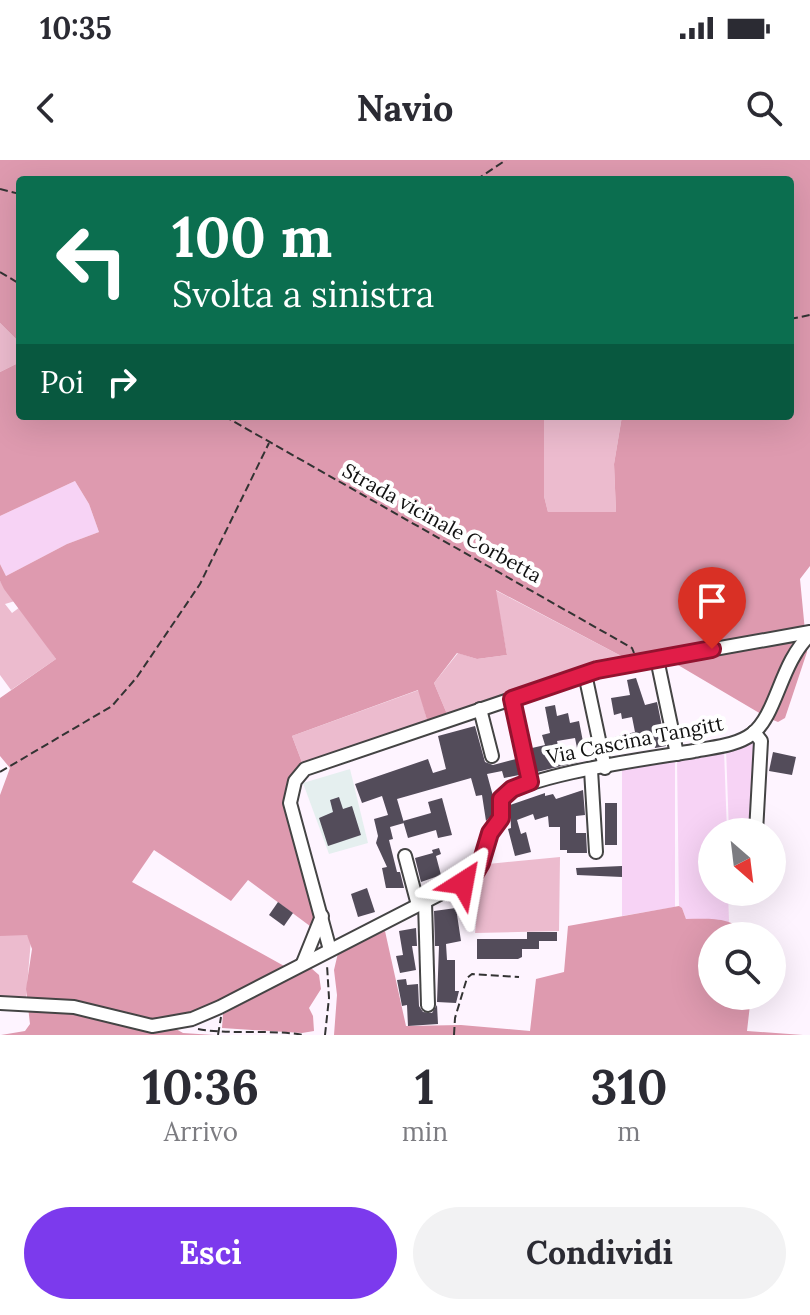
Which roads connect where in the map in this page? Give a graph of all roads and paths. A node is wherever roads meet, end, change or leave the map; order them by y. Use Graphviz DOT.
graph roads {
  1 [pos="506,160"];
  2 [pos="482,176"];
  3 [pos="231,420"];
  4 [pos="269,443"];
  5 [pos="810,634"];
  6 [pos="657,659"];
  7 [pos="637,663"];
  8 [pos="585,674"];
  9 [pos="512,699"];
  10 [pos="480,709"];
  11 [pos="754,732"];
  12 [pos="677,754"];
  13 [pos="492,756"];
  14 [pos="605,768"];
  15 [pos="591,770"];
  16 [pos="0,772"];
  17 [pos="530,782"];
  18 [pos="757,818"];
  19 [pos="596,852"];
  20 [pos="405,856"];
  21 [pos="422,903"];
  22 [pos="322,916"];
  23 [pos="330,950"];
  24 [pos="303,963"];
  25 [pos="519,977"];
  26 [pos="0,1003"];
  27 [pos="428,1005"];
  28 [pos="220,1007"];
  29 [pos="173,1024"];
  30 [pos="149,1031"];
  31 [pos="218,1034"];
  32 [pos="304,1035"];
  33 [pos="325,1035"];
  34 [pos="454,1035"];
  1 -- 2 [label="path"];
  3 -- 4 [label="path, Strada vicinale Corbetta"];
  4 -- 7 [label="path, Strada vicinale Corbetta"];
  4 -- 16 [label="path"];
  5 -- 6 [label="street"];
  5 -- 11 [label="street, Via Cascina Tangitt"];
  6 -- 7 [label="street"];
  6 -- 12 [label="street"];
  7 -- 8 [label="street"];
  8 -- 9 [label="street"];
  8 -- 14 [label="street"];
  9 -- 10 [label="street"];
  9 -- 17 [label="street"];
  10 -- 13 [label="street"];
  10 -- 22 [label="street"];
  11 -- 12 [label="street, Via Cascina Tangitt"];
  11 -- 18 [label="street"];
  12 -- 14 [label="street, Via Cascina Tangitt"];
  14 -- 15 [label="street, Via Cascina Tangitt"];
  15 -- 17 [label="street, Via Cascina Tangitt"];
  15 -- 19 [label="street"];
  17 -- 21 [label="street, Via Cascina Tangitt"];
  20 -- 21 [label="street"];
  21 -- 23 [label="street, Via Cascina Tangitt"];
  21 -- 27 [label="street"];
  22 -- 23 [label="street"];
  22 -- 24 [label="street"];
  23 -- 24 [label="street, Via Cascina Tangitt"];
  23 -- 33 [label="path"];
  24 -- 28 [label="street, Via Cascina Tangitt"];
  25 -- 34 [label="path"];
  26 -- 30 [label="street"];
  28 -- 29 [label="street, Via Cascina Tangitt"];
  28 -- 31 [label="path"];
  29 -- 30 [label="street, Via Cascina Tangitt"];
  29 -- 31 [label="path"];
  31 -- 32 [label="path"];
}
